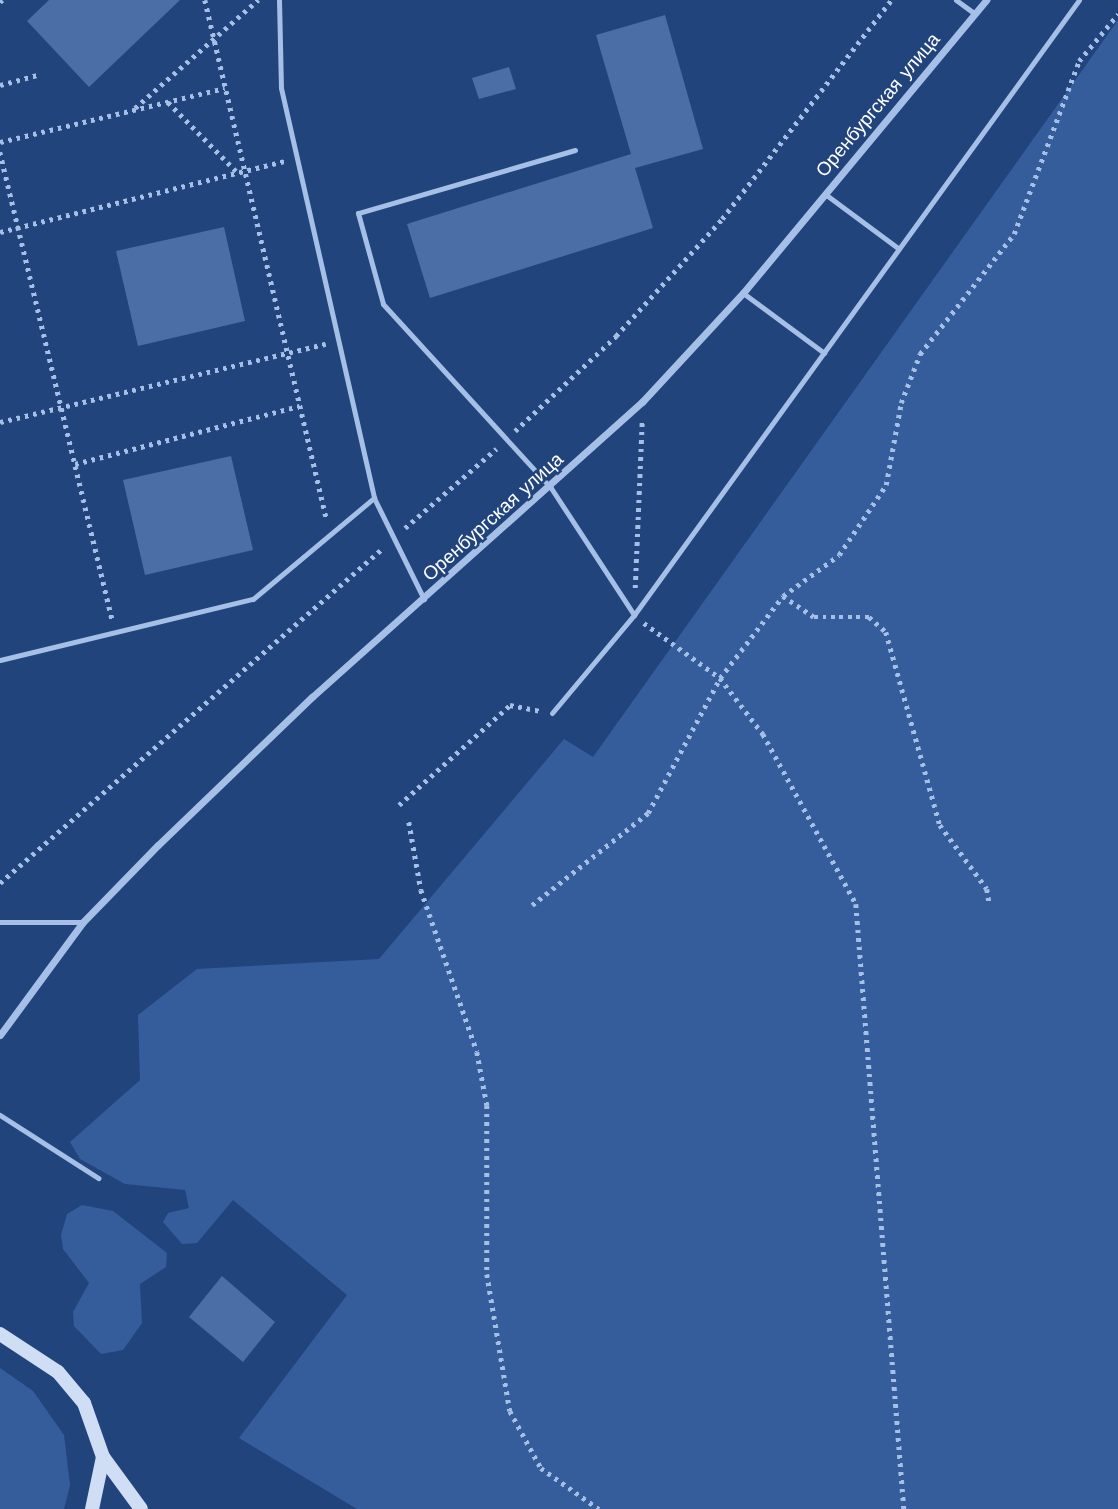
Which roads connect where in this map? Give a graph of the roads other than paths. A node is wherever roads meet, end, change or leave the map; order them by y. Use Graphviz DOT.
graph roads {
  1 [pos="279,0"];
  2 [pos="956,0"];
  3 [pos="986,0"];
  4 [pos="1079,0"];
  5 [pos="975,13"];
  6 [pos="575,150"];
  7 [pos="825,194"];
  8 [pos="899,249"];
  9 [pos="743,293"];
  10 [pos="824,353"];
  11 [pos="551,488"];
  12 [pos="374,498"];
  13 [pos="424,599"];
  14 [pos="634,615"];
  15 [pos="0,660"];
  16 [pos="552,713"];
  17 [pos="0,922"];
  18 [pos="83,922"];
  19 [pos="0,1035"];
  20 [pos="0,1115"];
  21 [pos="98,1178"];
  22 [pos="0,1334"];
  23 [pos="103,1457"];
  24 [pos="92,1509"];
  25 [pos="141,1509"];
  1 -- 12 [label="lane"];
  2 -- 5 [label="lane"];
  3 -- 5 [label="street, Оренбургская улица"];
  4 -- 8 [label="lane"];
  5 -- 7 [label="street, Оренбургская улица"];
  6 -- 11 [label="lane"];
  7 -- 8 [label="lane"];
  7 -- 9 [label="street, Оренбургская улица"];
  8 -- 10 [label="lane"];
  9 -- 10 [label="lane"];
  9 -- 11 [label="street, Оренбургская улица"];
  10 -- 14 [label="lane"];
  11 -- 13 [label="street, Оренбургская улица"];
  11 -- 14 [label="lane"];
  12 -- 13 [label="lane"];
  12 -- 15 [label="lane"];
  13 -- 18 [label="street, Оренбургская улица"];
  14 -- 16 [label="lane"];
  17 -- 18 [label="lane"];
  18 -- 19 [label="street, Оренбургская улица"];
  20 -- 21 [label="lane"];
  22 -- 23 [label="main road"];
  23 -- 24 [label="main road"];
  23 -- 25 [label="main road"];
}
